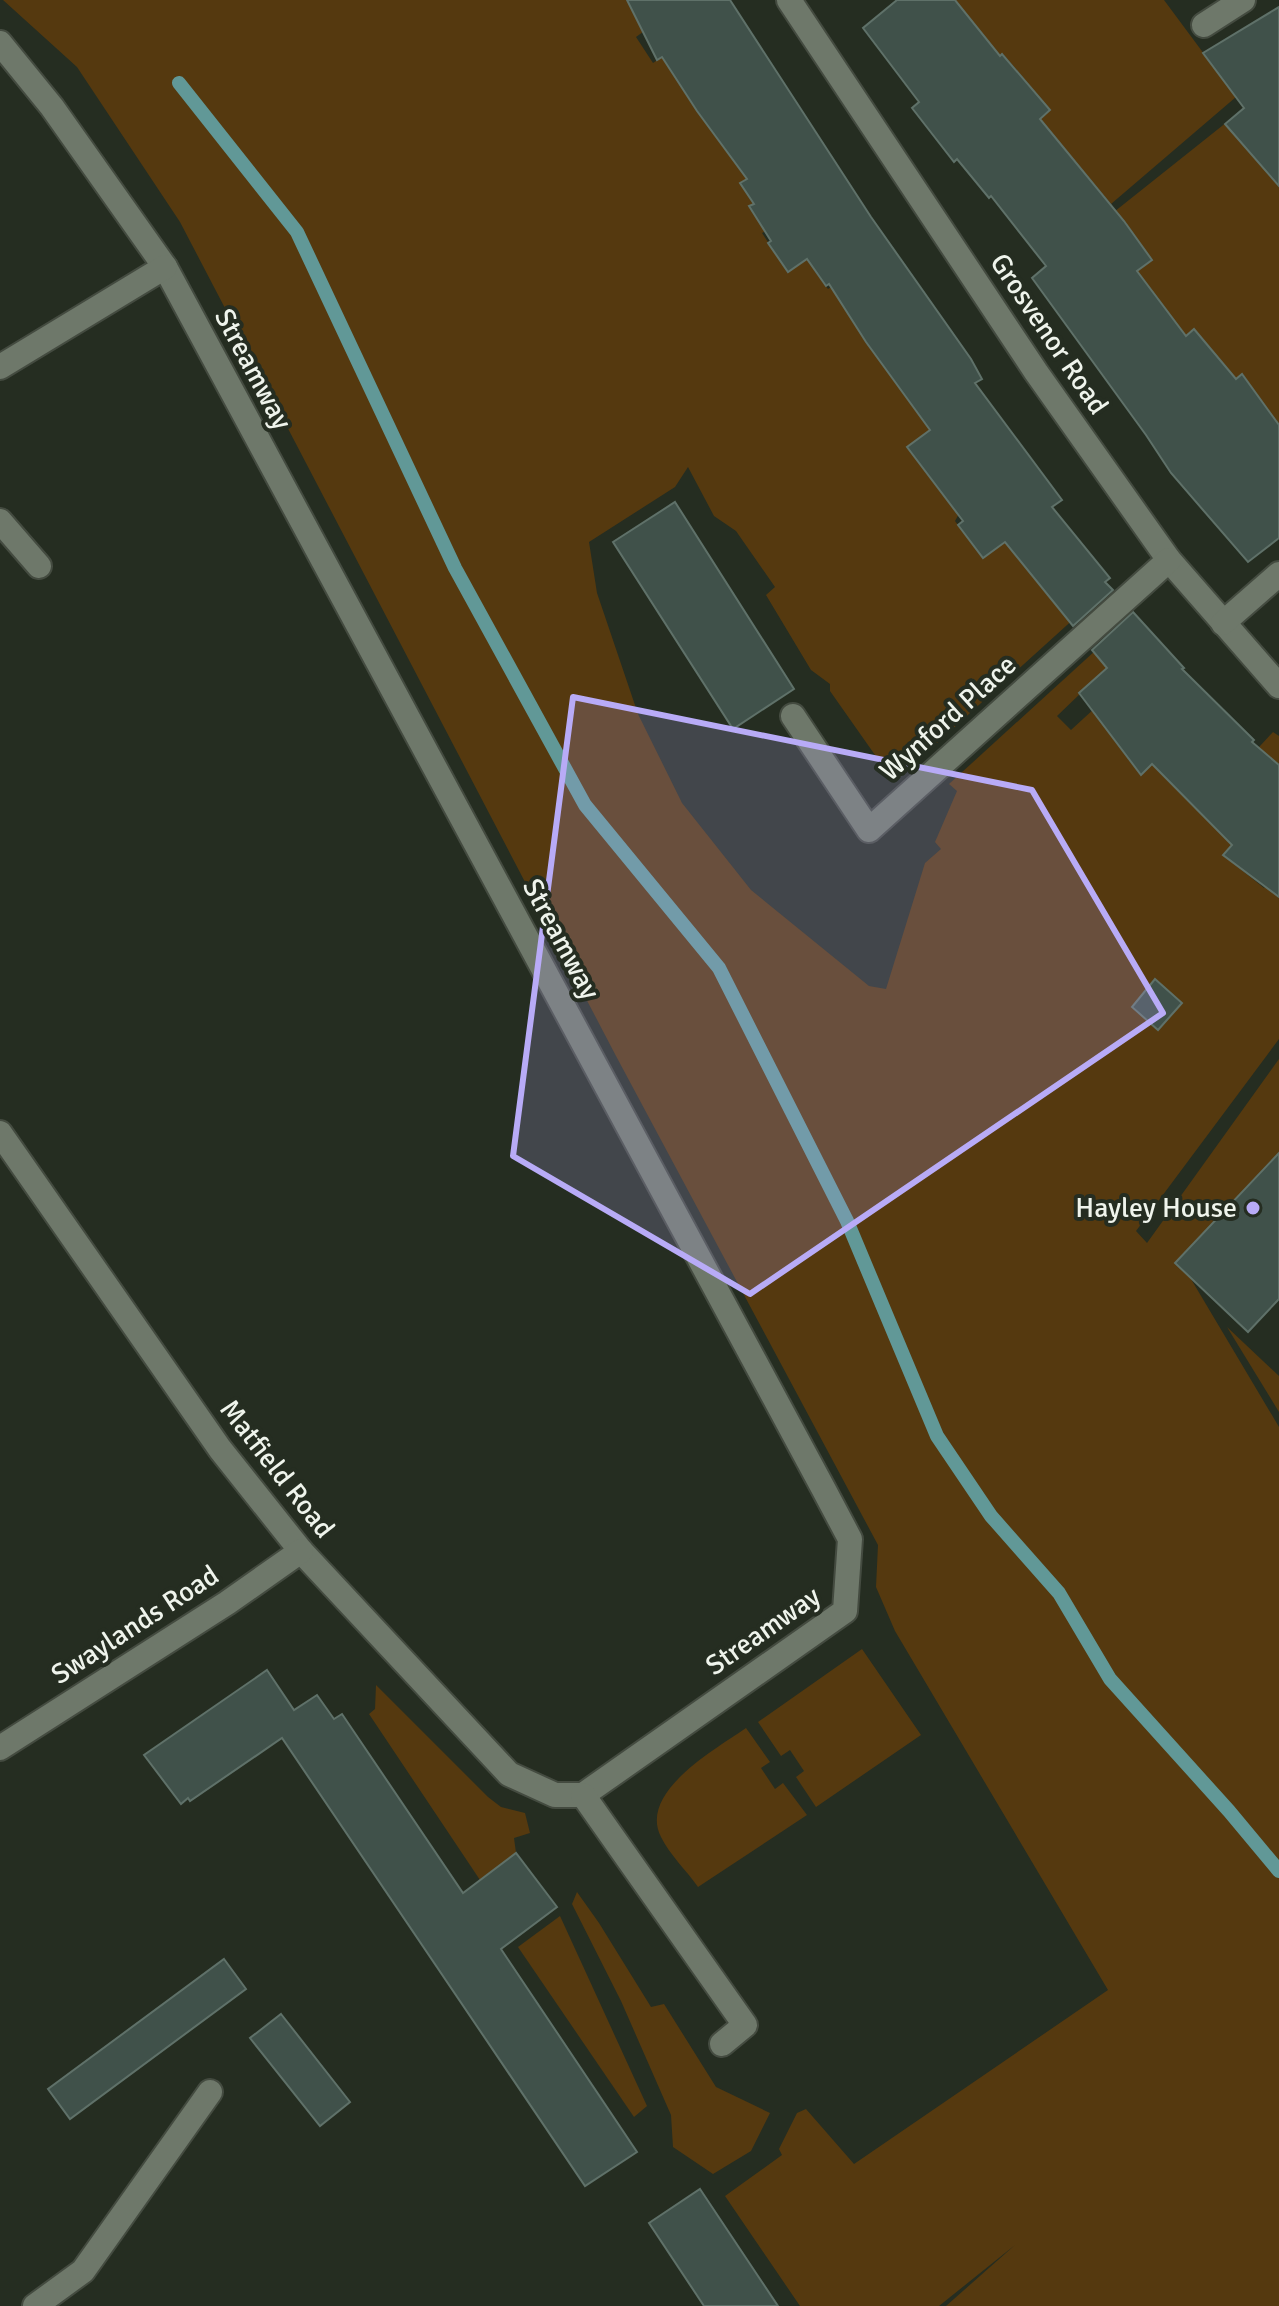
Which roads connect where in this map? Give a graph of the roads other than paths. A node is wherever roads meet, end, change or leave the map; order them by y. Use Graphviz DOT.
graph roads {
  1 [pos="789,0"];
  2 [pos="1243,0"];
  3 [pos="1204,25"];
  4 [pos="0,43"];
  5 [pos="165,267"];
  6 [pos="0,367"];
  7 [pos="0,521"];
  8 [pos="1169,560"];
  9 [pos="39,566"];
  10 [pos="1279,574"];
  11 [pos="1223,623"];
  12 [pos="1279,686"];
  13 [pos="793,716"];
  14 [pos="0,1133"];
  15 [pos="301,1551"];
  16 [pos="0,1748"];
  17 [pos="583,1795"];
  18 [pos="722,2044"];
  19 [pos="210,2092"];
  20 [pos="35,2306"];
  1 -- 8 [label="street, Grosvenor Road"];
  2 -- 3 [label="street"];
  4 -- 5 [label="street, Streamway"];
  5 -- 6 [label="street"];
  5 -- 17 [label="street, Streamway"];
  7 -- 9 [label="street"];
  8 -- 11 [label="street, Grosvenor Road"];
  8 -- 13 [label="street, Wynford Place"];
  10 -- 11 [label="street"];
  11 -- 12 [label="street, Grosvenor Road"];
  14 -- 15 [label="street, Matfield Road"];
  15 -- 16 [label="street, Swaylands Road"];
  15 -- 17 [label="street, Matfield Road"];
  17 -- 18 [label="street"];
  19 -- 20 [label="street"];
}
